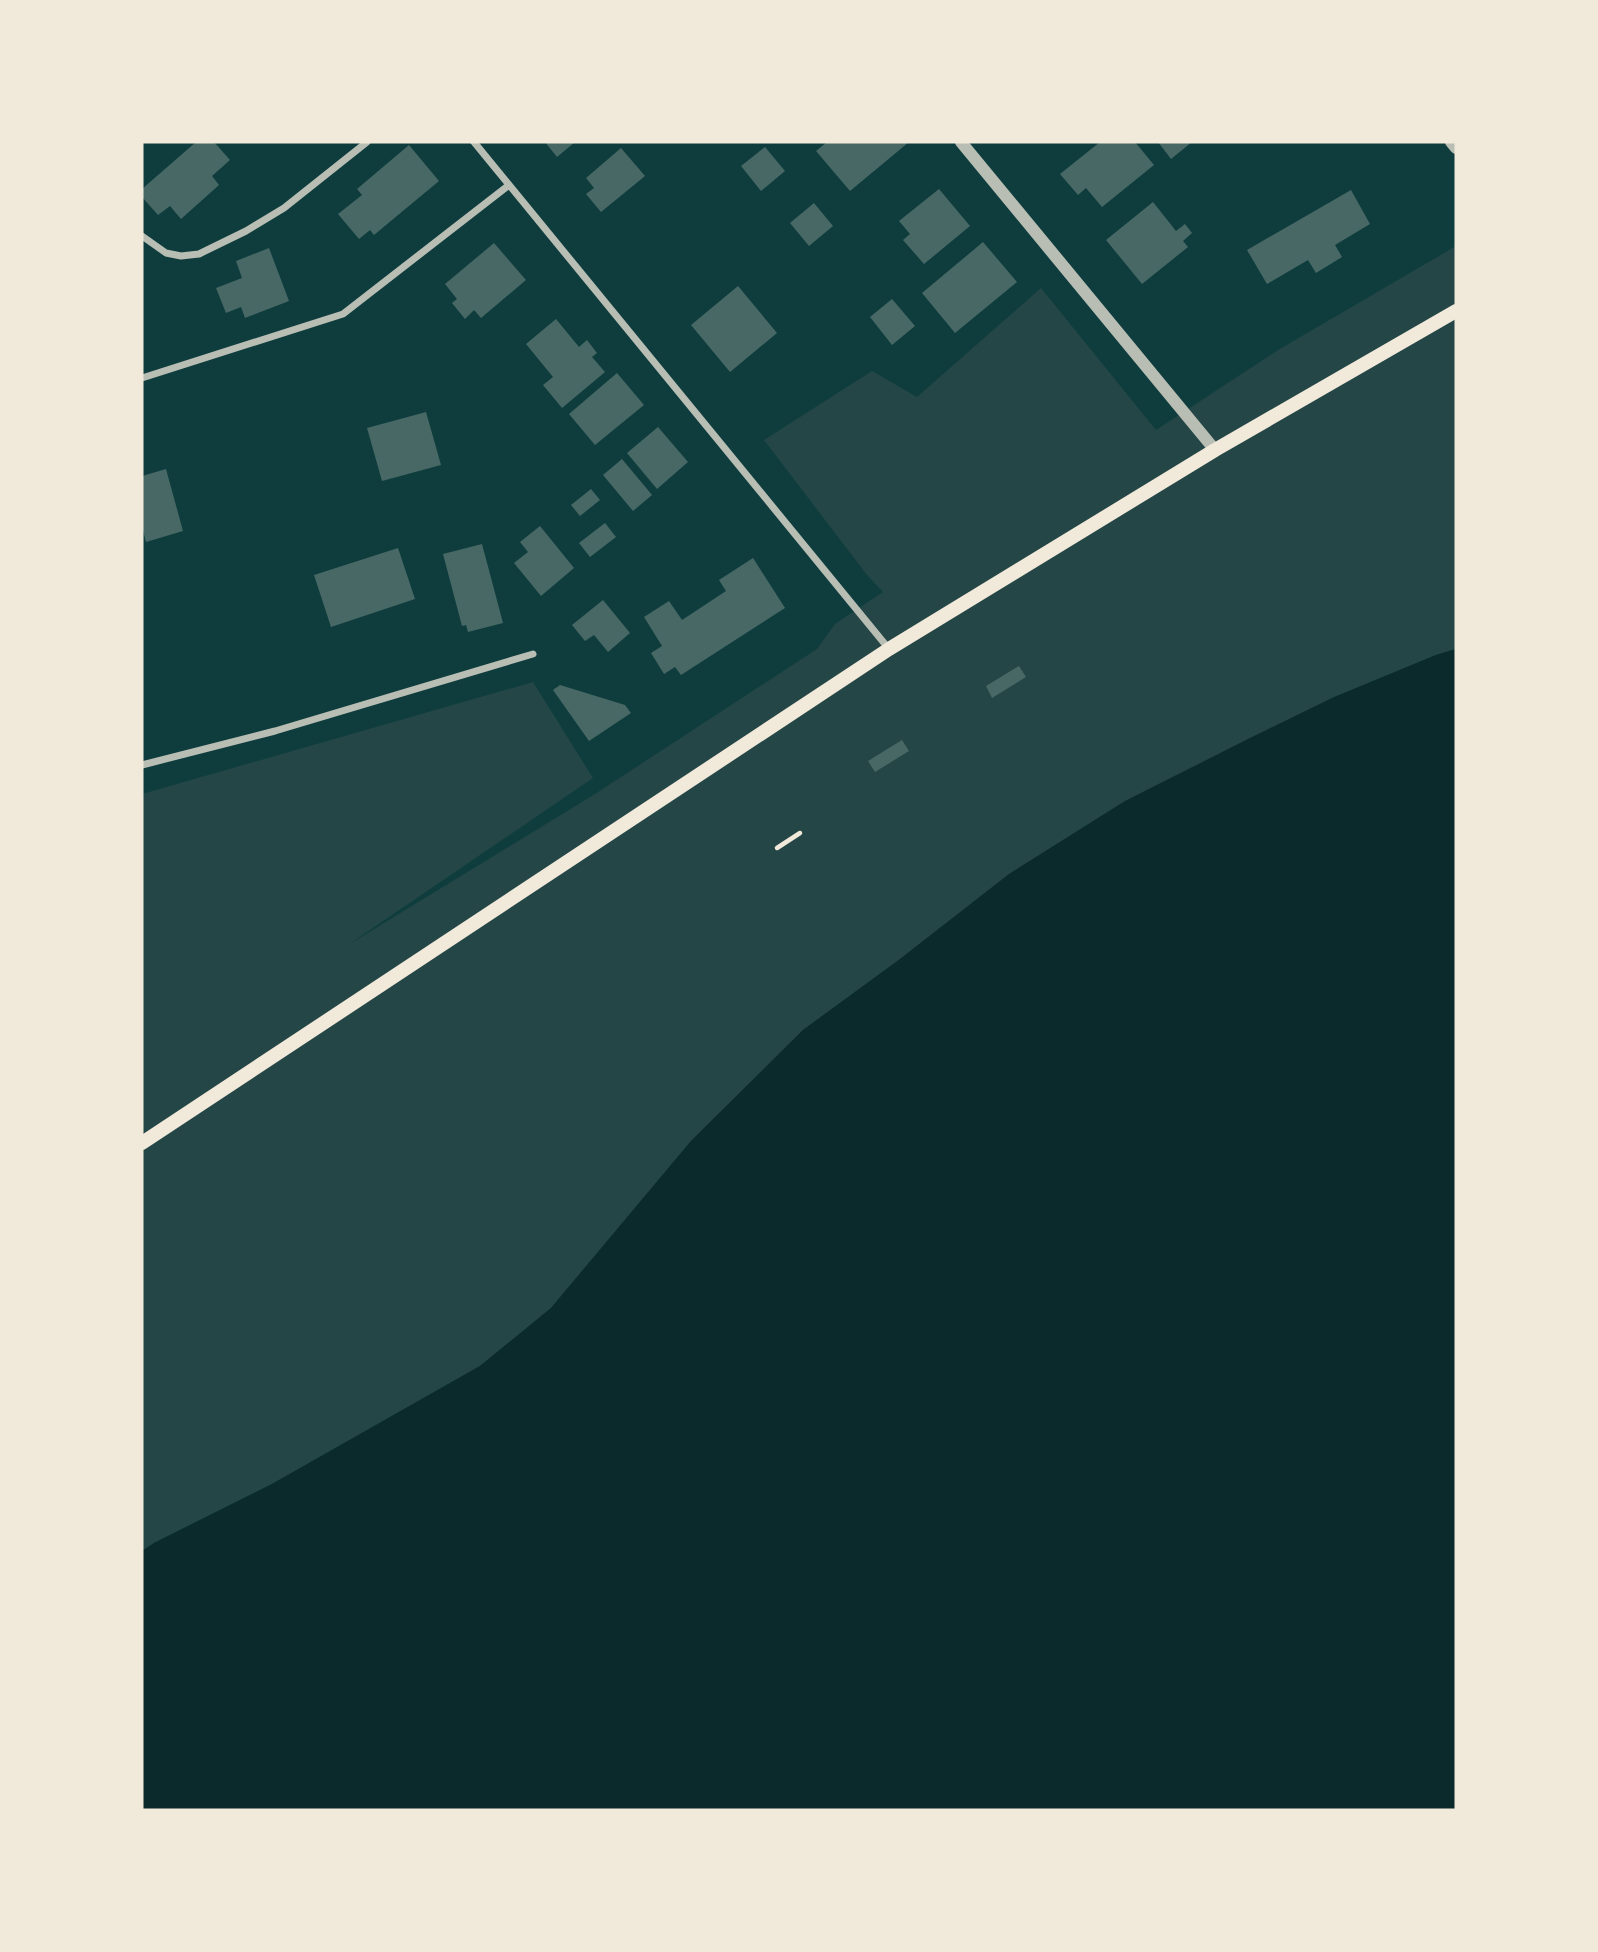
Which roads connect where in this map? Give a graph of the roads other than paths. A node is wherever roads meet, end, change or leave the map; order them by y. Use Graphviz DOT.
graph roads {
  1 [pos="367,142"];
  2 [pos="474,142"];
  3 [pos="961,142"];
  4 [pos="1451,142"];
  5 [pos="1456,148"];
  6 [pos="509,185"];
  7 [pos="142,236"];
  8 [pos="1456,311"];
  9 [pos="142,378"];
  10 [pos="1215,450"];
  11 [pos="889,649"];
  12 [pos="533,654"];
  13 [pos="142,765"];
  14 [pos="142,1143"];
  1 -- 7 [label="street"];
  2 -- 6 [label="street"];
  3 -- 10 [label="street"];
  4 -- 5 [label="street"];
  6 -- 9 [label="street"];
  6 -- 11 [label="street"];
  8 -- 10 [label="main road"];
  10 -- 11 [label="main road"];
  11 -- 14 [label="main road"];
  12 -- 13 [label="street"];
}
